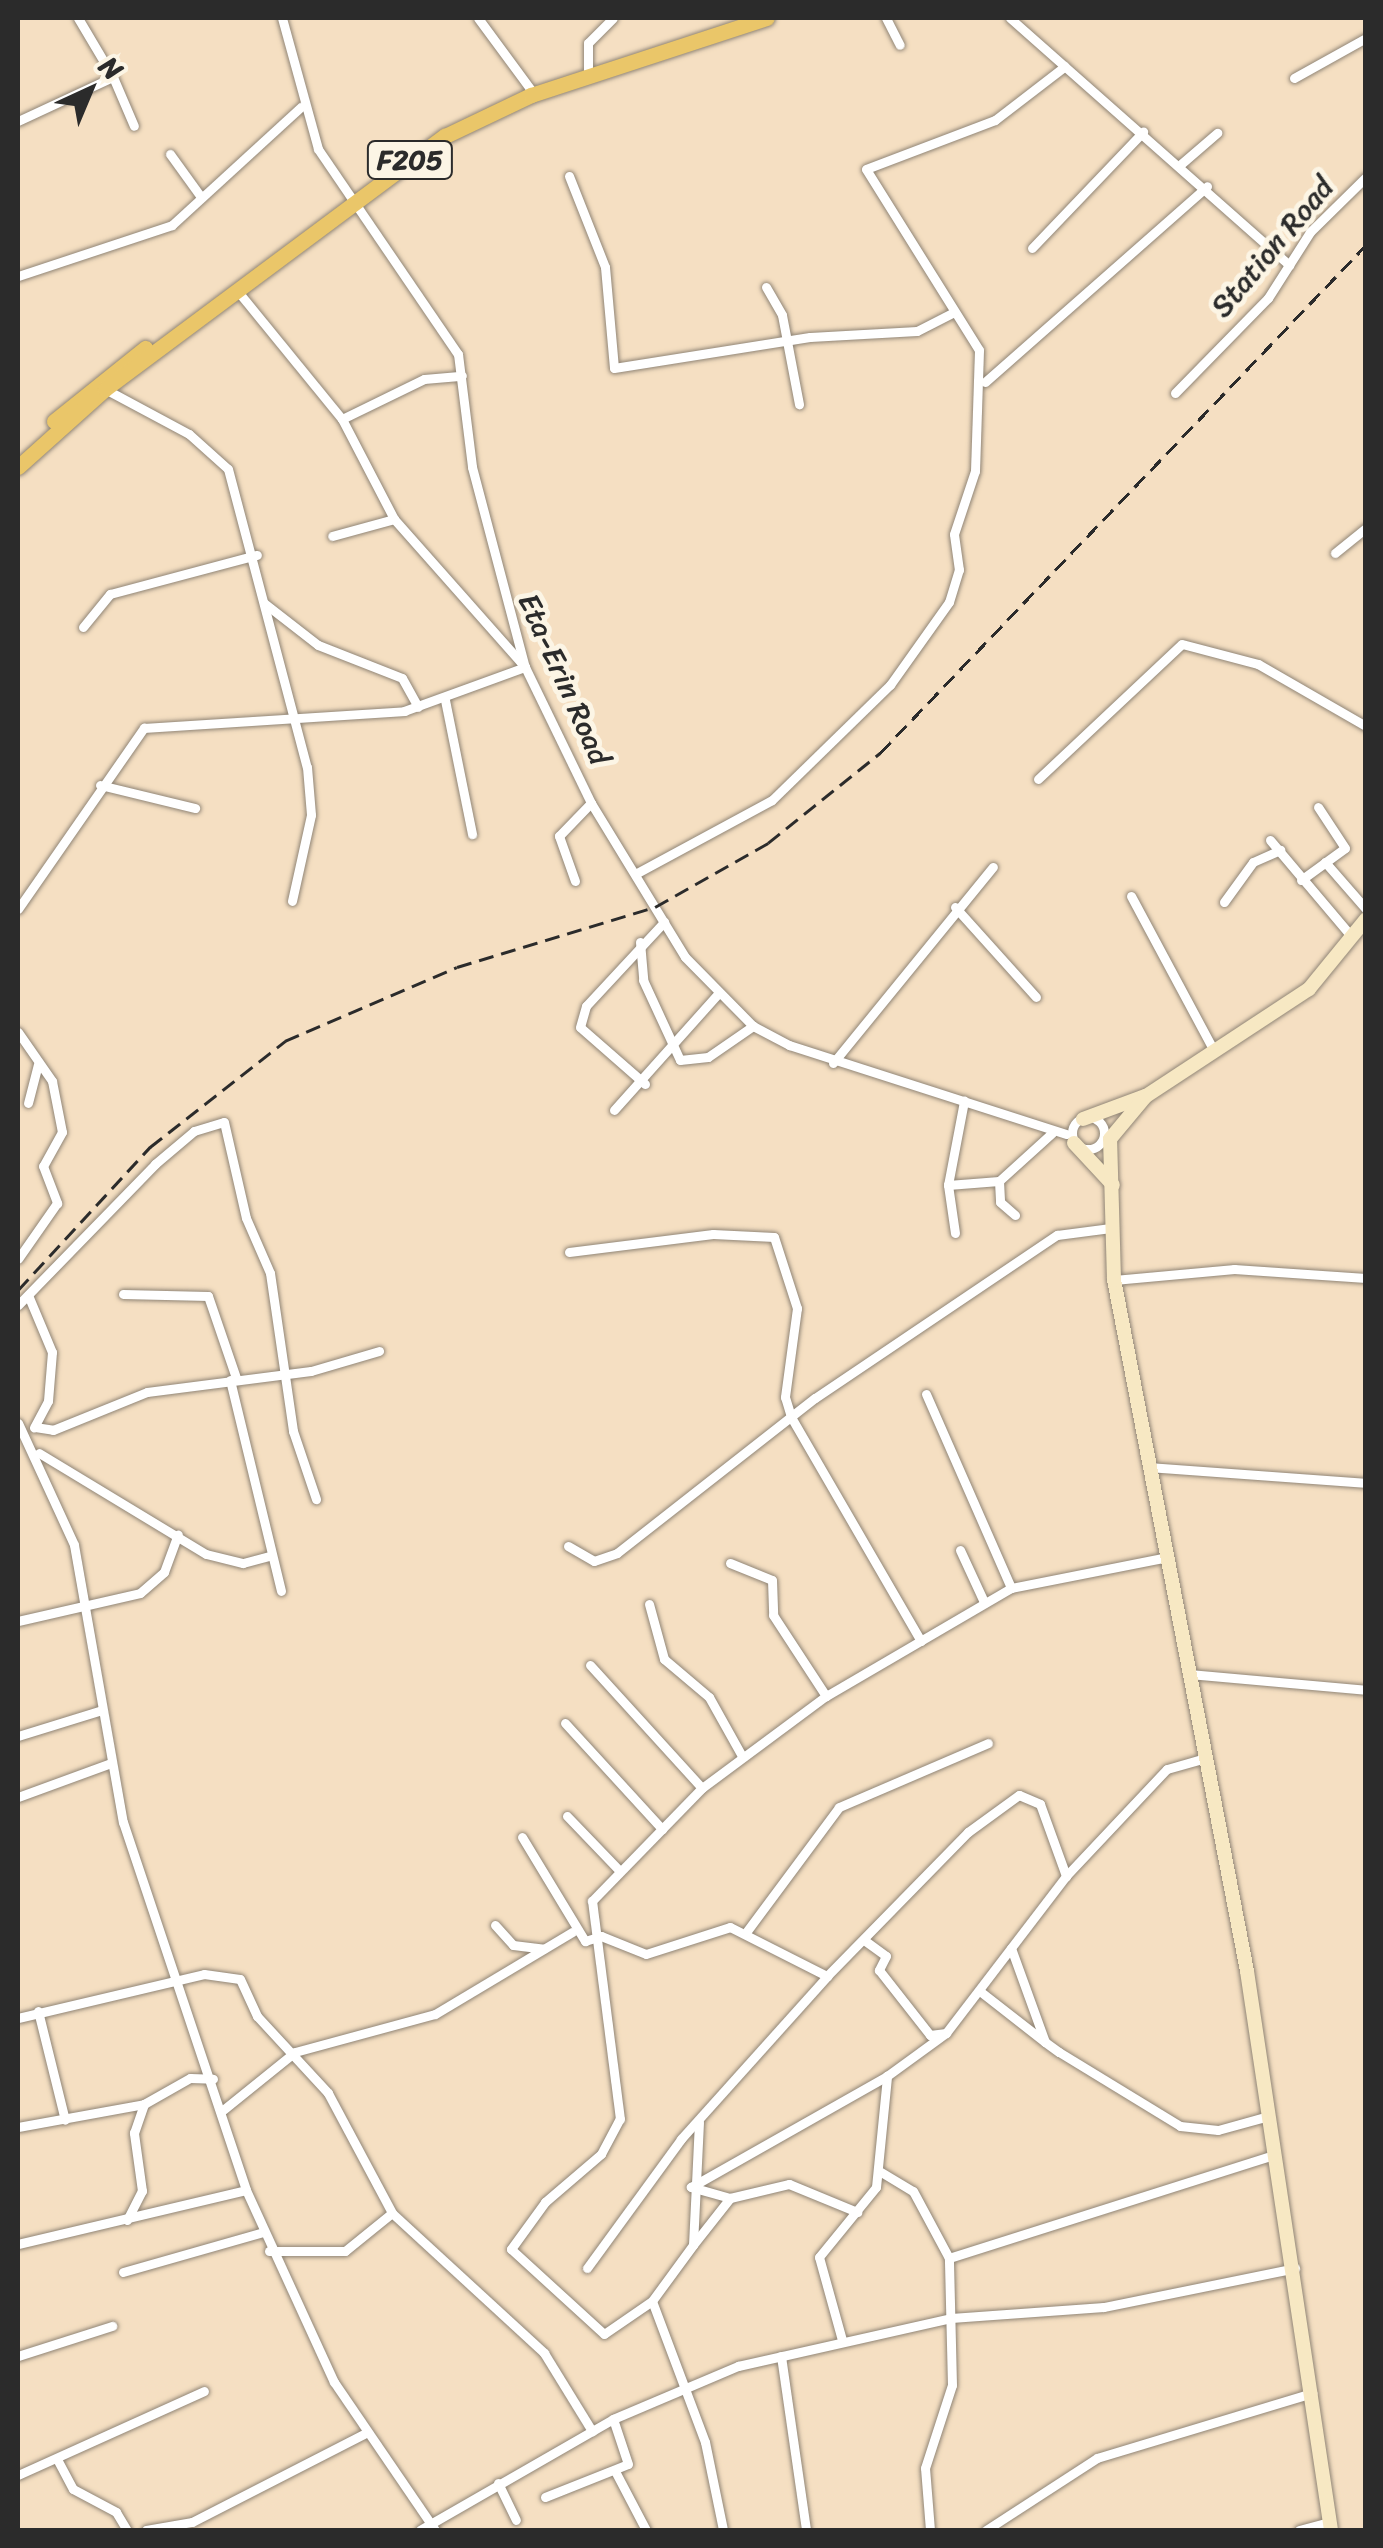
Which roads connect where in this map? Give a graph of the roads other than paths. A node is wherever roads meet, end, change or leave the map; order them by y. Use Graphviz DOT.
graph roads {
  1 [pos="78,18"];
  2 [pos="282,18"];
  3 [pos="478,18"];
  4 [pos="613,18"];
  5 [pos="741,18"];
  6 [pos="767,18"];
  7 [pos="886,18"];
  8 [pos="1010,18"];
  9 [pos="1366,38"];
  10 [pos="900,45"];
  11 [pos="1065,66"];
  12 [pos="588,68"];
  13 [pos="112,77"];
  14 [pos="1294,78"];
  15 [pos="531,90"];
  16 [pos="301,107"];
  17 [pos="18,121"];
  18 [pos="134,126"];
  19 [pos="1143,132"];
  20 [pos="1217,132"];
  21 [pos="170,154"];
  22 [pos="1180,164"];
  23 [pos="569,176"];
  24 [pos="1366,177"];
  25 [pos="1206,186"];
  26 [pos="201,197"];
  27 [pos="354,198"];
  28 [pos="1032,248"];
  29 [pos="1290,264"];
  30 [pos="18,276"];
  31 [pos="766,288"];
  32 [pos="240,294"];
  33 [pos="952,313"];
  34 [pos="788,344"];
  35 [pos="462,376"];
  36 [pos="985,382"];
  37 [pos="98,390"];
  38 [pos="1175,393"];
  39 [pos="800,404"];
  40 [pos="342,419"];
  41 [pos="18,454"];
  42 [pos="18,467"];
  43 [pos="394,519"];
  44 [pos="1366,528"];
  45 [pos="332,536"];
  46 [pos="1335,553"];
  47 [pos="258,555"];
  48 [pos="264,602"];
  49 [pos="82,627"];
  50 [pos="525,667"];
  51 [pos="445,700"];
  52 [pos="418,707"];
  53 [pos="298,718"];
  54 [pos="1366,726"];
  55 [pos="1038,778"];
  56 [pos="100,785"];
  57 [pos="591,803"];
  58 [pos="1318,807"];
  59 [pos="195,808"];
  60 [pos="472,834"];
  61 [pos="1270,840"];
  62 [pos="1280,850"];
  63 [pos="1325,862"];
  64 [pos="993,867"];
  65 [pos="637,874"];
  66 [pos="1301,880"];
  67 [pos="575,881"];
  68 [pos="1130,896"];
  69 [pos="292,901"];
  70 [pos="1224,902"];
  71 [pos="954,908"];
  72 [pos="1366,908"];
  73 [pos="18,909"];
  74 [pos="1366,919"];
  75 [pos="664,922"];
  76 [pos="1352,936"];
  77 [pos="640,940"];
  78 [pos="717,994"];
  79 [pos="1036,998"];
  80 [pos="753,1026"];
  81 [pos="18,1032"];
  82 [pos="668,1044"];
  83 [pos="1214,1050"];
  84 [pos="38,1062"];
  85 [pos="833,1062"];
  86 [pos="644,1084"];
  87 [pos="1146,1096"];
  88 [pos="964,1101"];
  89 [pos="28,1103"];
  90 [pos="614,1110"];
  91 [pos="1082,1119"];
  92 [pos="1052,1133"];
  93 [pos="1070,1138"];
  94 [pos="1110,1139"];
  95 [pos="998,1181"];
  96 [pos="1113,1184"];
  97 [pos="948,1185"];
  98 [pos="1016,1216"];
  99 [pos="1111,1228"];
  100 [pos="955,1233"];
  101 [pos="569,1252"];
  102 [pos="18,1258"];
  103 [pos="1366,1278"];
  104 [pos="1114,1280"];
  105 [pos="124,1294"];
  106 [pos="28,1295"];
  107 [pos="18,1305"];
  108 [pos="380,1352"];
  109 [pos="284,1372"];
  110 [pos="233,1379"];
  111 [pos="926,1394"];
  112 [pos="791,1418"];
  113 [pos="18,1422"];
  114 [pos="32,1430"];
  115 [pos="37,1451"];
  116 [pos="1146,1467"];
  117 [pos="1364,1481"];
  118 [pos="316,1500"];
  119 [pos="178,1534"];
  120 [pos="568,1546"];
  121 [pos="960,1550"];
  122 [pos="272,1555"];
  123 [pos="1162,1558"];
  124 [pos="730,1564"];
  125 [pos="1011,1588"];
  126 [pos="281,1591"];
  127 [pos="984,1602"];
  128 [pos="649,1604"];
  129 [pos="86,1605"];
  130 [pos="18,1621"];
  131 [pos="920,1641"];
  132 [pos="590,1664"];
  133 [pos="1186,1674"];
  134 [pos="1366,1690"];
  135 [pos="826,1696"];
  136 [pos="102,1710"];
  137 [pos="565,1723"];
  138 [pos="18,1736"];
  139 [pos="988,1743"];
  140 [pos="742,1756"];
  141 [pos="1202,1759"];
  142 [pos="111,1763"];
  143 [pos="702,1788"];
  144 [pos="18,1797"];
  145 [pos="566,1816"];
  146 [pos="662,1829"];
  147 [pos="522,1837"];
  148 [pos="620,1871"];
  149 [pos="1066,1876"];
  150 [pos="495,1925"];
  151 [pos="747,1931"];
  152 [pos="572,1932"];
  153 [pos="601,1936"];
  154 [pos="864,1940"];
  155 [pos="514,1945"];
  156 [pos="1010,1948"];
  157 [pos="544,1949"];
  158 [pos="522,1967"];
  159 [pos="827,1976"];
  160 [pos="182,1978"];
  161 [pos="981,1992"];
  162 [pos="38,2011"];
  163 [pos="18,2018"];
  164 [pos="946,2034"];
  165 [pos="1045,2042"];
  166 [pos="295,2052"];
  167 [pos="204,2054"];
  168 [pos="887,2076"];
  169 [pos="190,2078"];
  170 [pos="213,2078"];
  171 [pos="144,2104"];
  172 [pos="223,2110"];
  173 [pos="1268,2116"];
  174 [pos="65,2120"];
  175 [pos="700,2122"];
  176 [pos="18,2128"];
  177 [pos="1274,2156"];
  178 [pos="881,2172"];
  179 [pos="691,2187"];
  180 [pos="246,2190"];
  181 [pos="730,2198"];
  182 [pos="857,2212"];
  183 [pos="392,2214"];
  184 [pos="127,2220"];
  185 [pos="263,2232"];
  186 [pos="18,2244"];
  187 [pos="693,2245"];
  188 [pos="270,2250"];
  189 [pos="950,2258"];
  190 [pos="587,2268"];
  191 [pos="1295,2268"];
  192 [pos="122,2272"];
  193 [pos="652,2301"];
  194 [pos="952,2318"];
  195 [pos="112,2326"];
  196 [pos="842,2340"];
  197 [pos="18,2356"];
  198 [pos="781,2356"];
  199 [pos="684,2386"];
  200 [pos="204,2391"];
  201 [pos="1315,2392"];
  202 [pos="613,2419"];
  203 [pos="592,2432"];
  204 [pos="364,2434"];
  205 [pos="58,2459"];
  206 [pos="615,2471"];
  207 [pos="18,2475"];
  208 [pos="498,2483"];
  209 [pos="545,2497"];
  210 [pos="516,2520"];
  211 [pos="432,2526"];
  212 [pos="1330,2526"];
  213 [pos="127,2530"];
  214 [pos="146,2530"];
  215 [pos="420,2530"];
  216 [pos="646,2530"];
  217 [pos="723,2530"];
  218 [pos="806,2530"];
  219 [pos="930,2530"];
  220 [pos="986,2530"];
  221 [pos="1299,2530"];
  1 -- 13 [label="street"];
  2 -- 16 [label="street, Eta-Erin Road"];
  3 -- 15 [label="street"];
  4 -- 12 [label="street"];
  5 -- 12 [label="main road, F205"];
  6 -- 27 [label="main road, F205"];
  7 -- 10 [label="street"];
  8 -- 11 [label="street"];
  9 -- 14 [label="street"];
  11 -- 19 [label="street"];
  11 -- 33 [label="street"];
  12 -- 15 [label="main road, F205"];
  13 -- 17 [label="street"];
  13 -- 18 [label="street"];
  15 -- 27 [label="main road, F205"];
  16 -- 26 [label="street"];
  16 -- 27 [label="street, Eta-Erin Road"];
  19 -- 22 [label="street"];
  19 -- 28 [label="street"];
  20 -- 22 [label="street"];
  21 -- 26 [label="street"];
  22 -- 25 [label="street"];
  23 -- 34 [label="street"];
  24 -- 29 [label="street, Station Road"];
  25 -- 29 [label="street"];
  25 -- 36 [label="street"];
  26 -- 30 [label="street"];
  27 -- 32 [label="main road, F205"];
  27 -- 35 [label="street, Eta-Erin Road"];
  27 -- 37 [label="main road, F205"];
  29 -- 38 [label="street, Station Road"];
  31 -- 34 [label="street"];
  32 -- 37 [label="main road, F205"];
  32 -- 40 [label="street"];
  33 -- 34 [label="street"];
  33 -- 36 [label="street"];
  34 -- 39 [label="street"];
  35 -- 40 [label="street"];
  35 -- 50 [label="street, Eta-Erin Road"];
  36 -- 65 [label="street"];
  37 -- 41 [label="main road, F205"];
  37 -- 42 [label="main road, F205"];
  37 -- 47 [label="street"];
  40 -- 43 [label="street"];
  43 -- 45 [label="street"];
  43 -- 50 [label="street"];
  44 -- 46 [label="street"];
  47 -- 48 [label="street"];
  47 -- 49 [label="street"];
  48 -- 52 [label="street"];
  48 -- 53 [label="street"];
  50 -- 51 [label="street"];
  50 -- 57 [label="street, Eta-Erin Road"];
  51 -- 52 [label="street"];
  51 -- 60 [label="street"];
  52 -- 53 [label="street"];
  53 -- 56 [label="street"];
  53 -- 69 [label="street"];
  54 -- 55 [label="street"];
  56 -- 59 [label="street"];
  56 -- 73 [label="street"];
  57 -- 65 [label="street, Eta-Erin Road"];
  57 -- 67 [label="street"];
  58 -- 63 [label="street"];
  61 -- 62 [label="street"];
  62 -- 66 [label="street"];
  62 -- 70 [label="street"];
  63 -- 66 [label="street"];
  63 -- 72 [label="street"];
  64 -- 71 [label="street"];
  65 -- 75 [label="street, Eta-Erin Road"];
  66 -- 76 [label="street"];
  68 -- 83 [label="street"];
  71 -- 79 [label="street"];
  71 -- 85 [label="street"];
  74 -- 76 [label="street"];
  75 -- 77 [label="street"];
  75 -- 78 [label="street, Eta-Erin Road"];
  76 -- 83 [label="street"];
  77 -- 82 [label="street"];
  77 -- 86 [label="street"];
  78 -- 80 [label="street, Eta-Erin Road"];
  78 -- 82 [label="street"];
  80 -- 82 [label="street"];
  80 -- 85 [label="street, Eta-Erin Road"];
  81 -- 84 [label="street"];
  82 -- 86 [label="street"];
  83 -- 87 [label="street"];
  84 -- 89 [label="street"];
  84 -- 102 [label="street"];
  85 -- 88 [label="street, Eta-Erin Road"];
  86 -- 90 [label="street"];
  87 -- 91 [label="street"];
  87 -- 94 [label="street"];
  88 -- 92 [label="street, Eta-Erin Road"];
  88 -- 97 [label="street"];
  91 -- 93 [label="street"];
  91 -- 94 [label="street"];
  92 -- 93 [label="street, Eta-Erin Road"];
  92 -- 95 [label="street"];
  93 -- 94 [label="street, Eta-Erin Road"];
  93 -- 96 [label="street"];
  94 -- 96 [label="street"];
  95 -- 97 [label="street"];
  95 -- 98 [label="street"];
  96 -- 99 [label="street"];
  97 -- 100 [label="street"];
  99 -- 104 [label="street"];
  99 -- 112 [label="street"];
  101 -- 112 [label="street"];
  103 -- 104 [label="street"];
  104 -- 116 [label="street"];
  105 -- 110 [label="street"];
  106 -- 107 [label="street"];
  106 -- 109 [label="street"];
  106 -- 114 [label="street"];
  108 -- 109 [label="street"];
  109 -- 110 [label="street"];
  109 -- 118 [label="street"];
  110 -- 114 [label="street"];
  110 -- 122 [label="street"];
  111 -- 125 [label="street"];
  112 -- 120 [label="street"];
  112 -- 131 [label="street"];
  113 -- 114 [label="street"];
  114 -- 115 [label="street"];
  115 -- 119 [label="street"];
  115 -- 129 [label="street"];
  116 -- 117 [label="street"];
  116 -- 123 [label="street"];
  119 -- 122 [label="street"];
  119 -- 129 [label="street"];
  121 -- 127 [label="street"];
  122 -- 126 [label="street"];
  123 -- 125 [label="street"];
  123 -- 133 [label="street"];
  124 -- 135 [label="street"];
  125 -- 127 [label="street"];
  127 -- 131 [label="street"];
  128 -- 140 [label="street"];
  129 -- 130 [label="street"];
  129 -- 136 [label="street"];
  131 -- 135 [label="street"];
  132 -- 143 [label="street"];
  133 -- 134 [label="street"];
  133 -- 141 [label="street"];
  135 -- 140 [label="street"];
  136 -- 138 [label="street"];
  136 -- 142 [label="street"];
  137 -- 146 [label="street"];
  139 -- 151 [label="street"];
  140 -- 143 [label="street"];
  141 -- 149 [label="street"];
  141 -- 173 [label="street"];
  142 -- 144 [label="street"];
  142 -- 160 [label="street"];
  143 -- 146 [label="street"];
  145 -- 148 [label="street"];
  146 -- 148 [label="street"];
  147 -- 152 [label="street"];
  148 -- 153 [label="street"];
  149 -- 154 [label="street"];
  149 -- 156 [label="street"];
  150 -- 155 [label="street"];
  151 -- 153 [label="street"];
  151 -- 159 [label="street"];
  152 -- 153 [label="street"];
  152 -- 157 [label="street"];
  153 -- 193 [label="street"];
  154 -- 159 [label="street"];
  154 -- 164 [label="street"];
  155 -- 157 [label="street"];
  155 -- 158 [label="street"];
  156 -- 161 [label="street"];
  156 -- 165 [label="street"];
  157 -- 158 [label="street"];
  158 -- 166 [label="street"];
  159 -- 175 [label="street"];
  160 -- 162 [label="street"];
  160 -- 166 [label="street"];
  160 -- 167 [label="street"];
  161 -- 164 [label="street"];
  161 -- 165 [label="street"];
  162 -- 163 [label="street"];
  162 -- 174 [label="street"];
  164 -- 168 [label="street"];
  165 -- 173 [label="street"];
  166 -- 172 [label="street"];
  166 -- 183 [label="street"];
  167 -- 169 [label="street"];
  167 -- 170 [label="street"];
  168 -- 178 [label="street"];
  168 -- 179 [label="street"];
  169 -- 170 [label="street"];
  169 -- 171 [label="street"];
  170 -- 172 [label="street"];
  171 -- 174 [label="street"];
  171 -- 184 [label="street"];
  172 -- 180 [label="street"];
  173 -- 177 [label="street"];
  174 -- 176 [label="street"];
  175 -- 179 [label="street"];
  175 -- 190 [label="street"];
  177 -- 189 [label="street"];
  177 -- 191 [label="street"];
  178 -- 182 [label="street"];
  178 -- 189 [label="street"];
  179 -- 181 [label="street"];
  179 -- 187 [label="street"];
  180 -- 184 [label="street"];
  180 -- 185 [label="street"];
  181 -- 182 [label="street"];
  181 -- 187 [label="street"];
  182 -- 196 [label="street"];
  183 -- 188 [label="street"];
  183 -- 203 [label="street"];
  184 -- 186 [label="street"];
  185 -- 188 [label="street"];
  185 -- 192 [label="street"];
  187 -- 193 [label="street"];
  188 -- 204 [label="street"];
  189 -- 194 [label="street"];
  191 -- 194 [label="street"];
  191 -- 201 [label="street"];
  193 -- 199 [label="street"];
  194 -- 196 [label="street"];
  194 -- 219 [label="street"];
  195 -- 197 [label="street"];
  196 -- 198 [label="street"];
  198 -- 199 [label="street"];
  198 -- 218 [label="street"];
  199 -- 202 [label="street"];
  199 -- 217 [label="street"];
  200 -- 205 [label="street"];
  201 -- 212 [label="street"];
  201 -- 220 [label="street"];
  202 -- 203 [label="street"];
  202 -- 206 [label="street"];
  203 -- 208 [label="street"];
  204 -- 211 [label="street"];
  204 -- 214 [label="street"];
  205 -- 207 [label="street"];
  205 -- 213 [label="street"];
  206 -- 209 [label="street"];
  206 -- 216 [label="street"];
  208 -- 210 [label="street"];
  208 -- 211 [label="street"];
  211 -- 215 [label="street"];
  212 -- 221 [label="street"];
}
